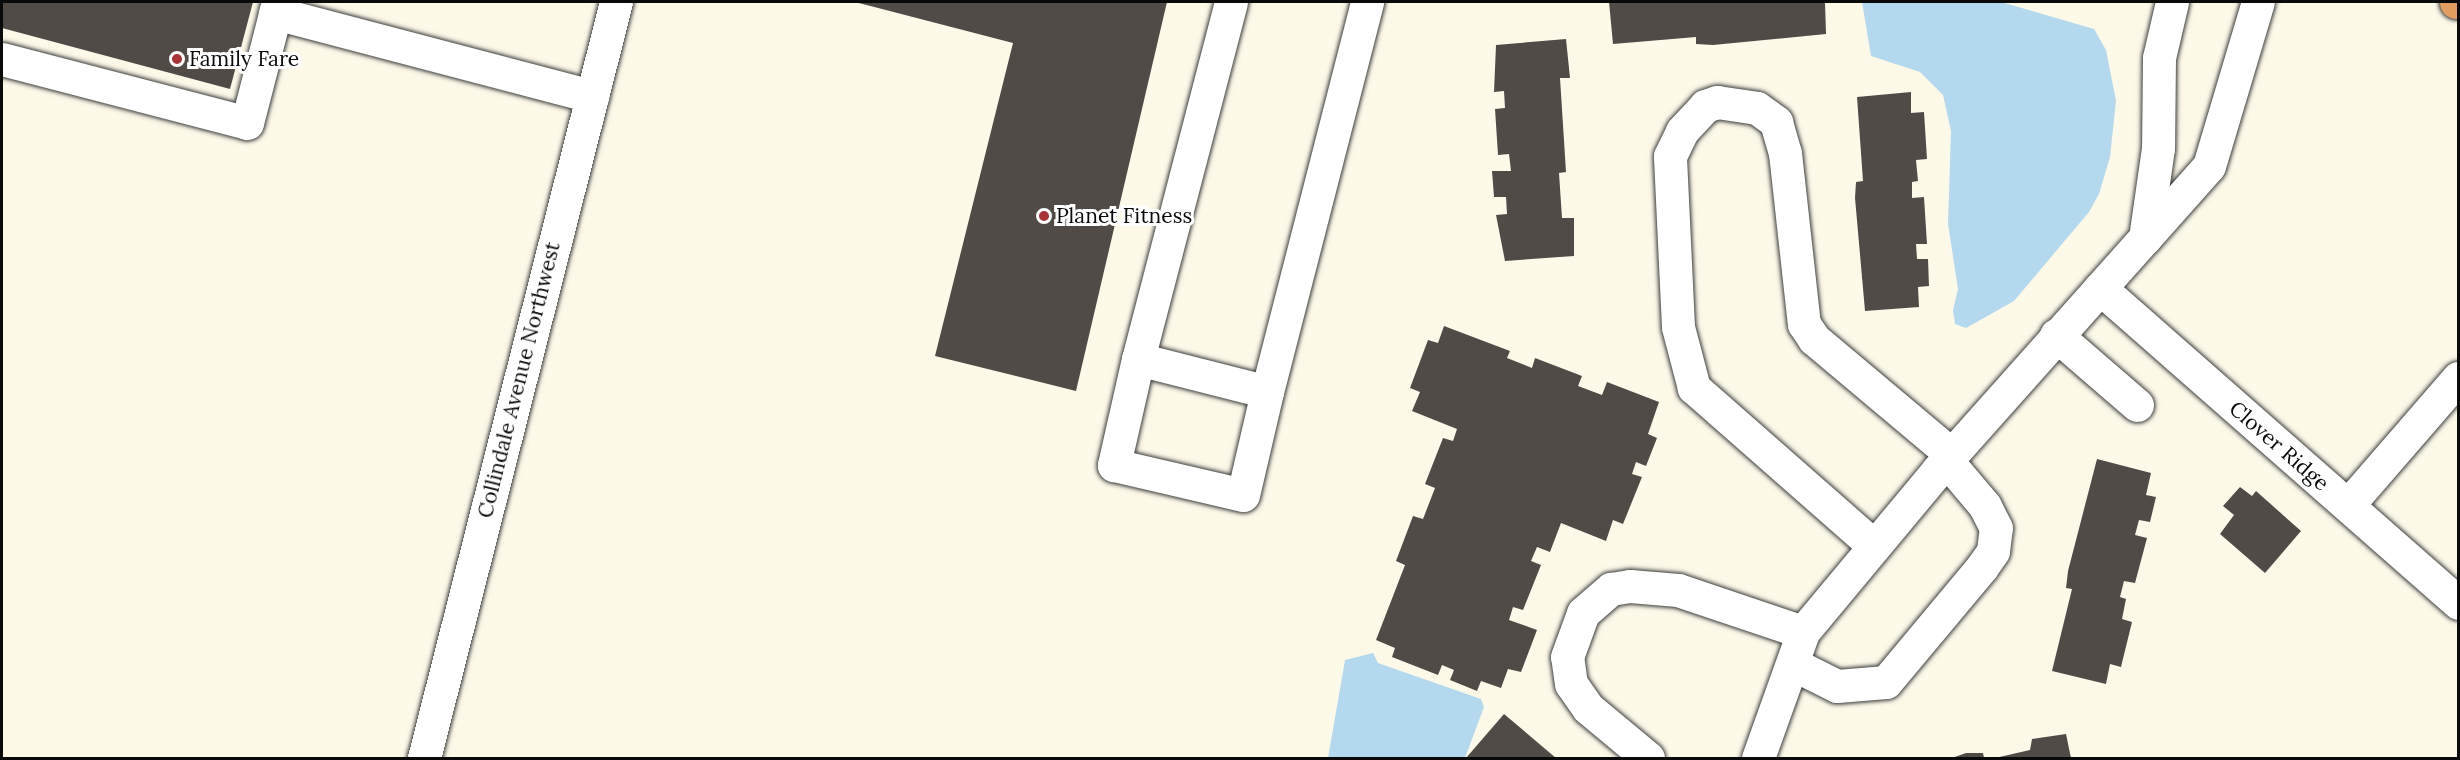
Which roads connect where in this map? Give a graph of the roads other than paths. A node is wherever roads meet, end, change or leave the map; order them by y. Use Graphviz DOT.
graph roads {
  1 [pos="616,2"];
  2 [pos="1231,2"];
  3 [pos="1367,2"];
  4 [pos="2172,2"];
  5 [pos="2258,2"];
  6 [pos="276,7"];
  7 [pos="2,59"];
  8 [pos="592,96"];
  9 [pos="2145,238"];
  10 [pos="2100,288"];
  11 [pos="2056,335"];
  12 [pos="1138,359"];
  13 [pos="2458,378"];
  14 [pos="1267,393"];
  15 [pos="2137,405"];
  16 [pos="1949,458"];
  17 [pos="2348,506"];
  18 [pos="1874,546"];
  19 [pos="2458,603"];
  20 [pos="1803,632"];
  21 [pos="1793,664"];
  22 [pos="424,759"];
  23 [pos="1648,759"];
  24 [pos="1758,759"];
  1 -- 8 [label="street, Collindale Avenue Northwest"];
  2 -- 12 [label="street"];
  3 -- 14 [label="street"];
  4 -- 9 [label="street"];
  5 -- 9 [label="street"];
  6 -- 7 [label="street"];
  6 -- 8 [label="street"];
  8 -- 22 [label="street, Collindale Avenue Northwest"];
  9 -- 10 [label="street"];
  10 -- 11 [label="street"];
  10 -- 17 [label="street, Clover Ridge"];
  11 -- 15 [label="street"];
  11 -- 16 [label="street"];
  12 -- 14 [label="street"];
  12 -- 14 [label="street"];
  13 -- 17 [label="street"];
  16 -- 18 [label="street"];
  16 -- 18 [label="street"];
  16 -- 21 [label="street"];
  17 -- 19 [label="street, Clover Ridge"];
  18 -- 20 [label="street"];
  20 -- 21 [label="street"];
  20 -- 23 [label="street"];
  21 -- 24 [label="street"];
}
